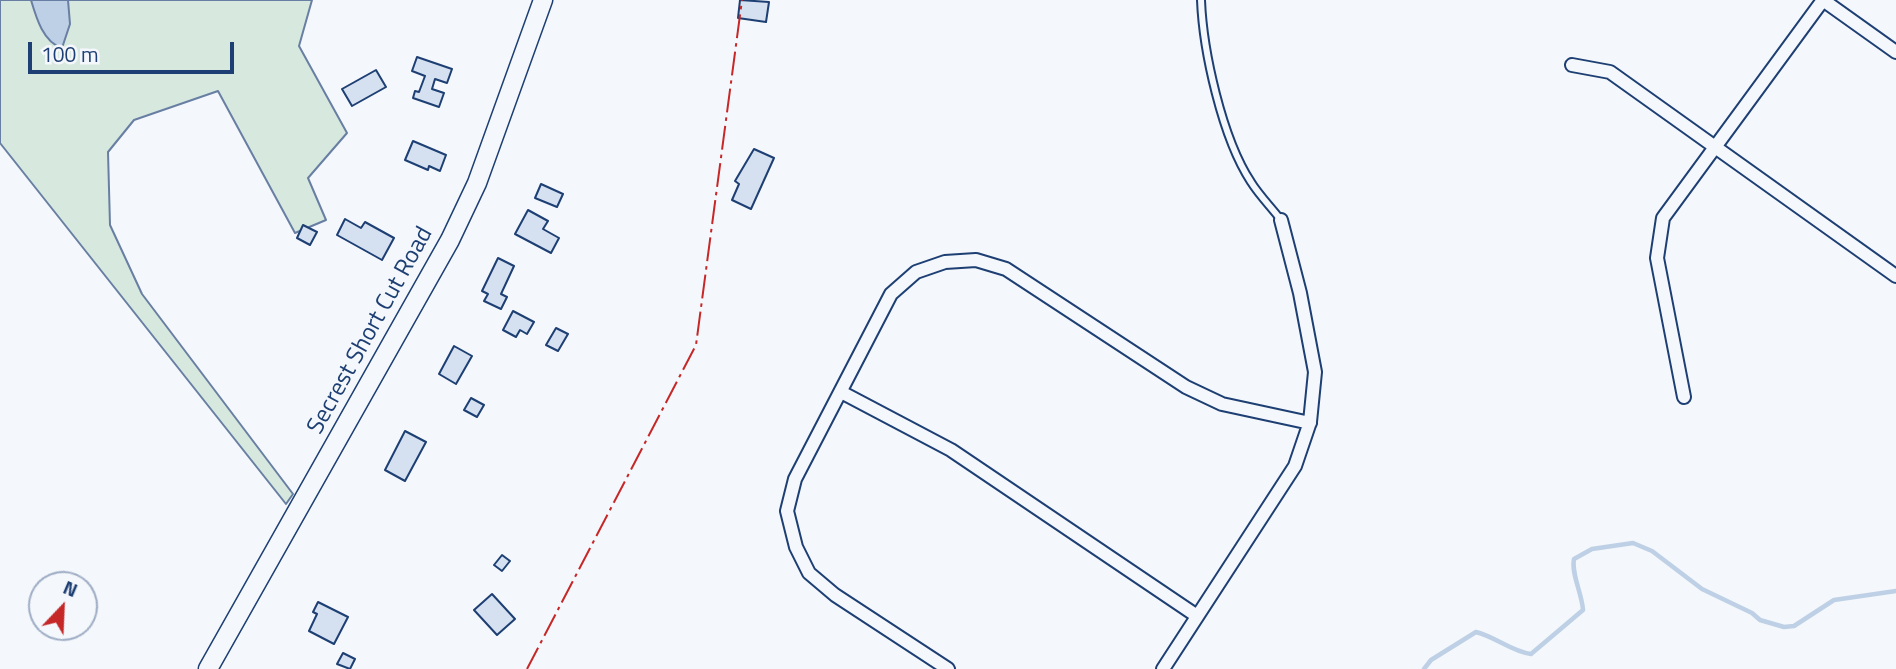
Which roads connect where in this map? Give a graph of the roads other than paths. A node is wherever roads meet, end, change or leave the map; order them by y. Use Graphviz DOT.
graph roads {
  1 [pos="543,0"];
  2 [pos="1202,0"];
  3 [pos="1823,0"];
  4 [pos="1896,52"];
  5 [pos="1572,65"];
  6 [pos="1714,146"];
  7 [pos="1281,220"];
  8 [pos="1896,276"];
  9 [pos="841,393"];
  10 [pos="1684,397"];
  11 [pos="1310,423"];
  12 [pos="1197,616"];
  13 [pos="208,669"];
  14 [pos="948,669"];
  15 [pos="1163,669"];
  1 -- 13 [label="main road, Secrest Short Cut Road"];
  2 -- 7 [label="lane"];
  3 -- 4 [label="street"];
  3 -- 6 [label="street"];
  5 -- 6 [label="street"];
  6 -- 8 [label="street"];
  6 -- 10 [label="street"];
  7 -- 11 [label="street"];
  9 -- 11 [label="street"];
  9 -- 12 [label="street"];
  9 -- 14 [label="street"];
  11 -- 12 [label="street"];
  12 -- 15 [label="street"];
}
